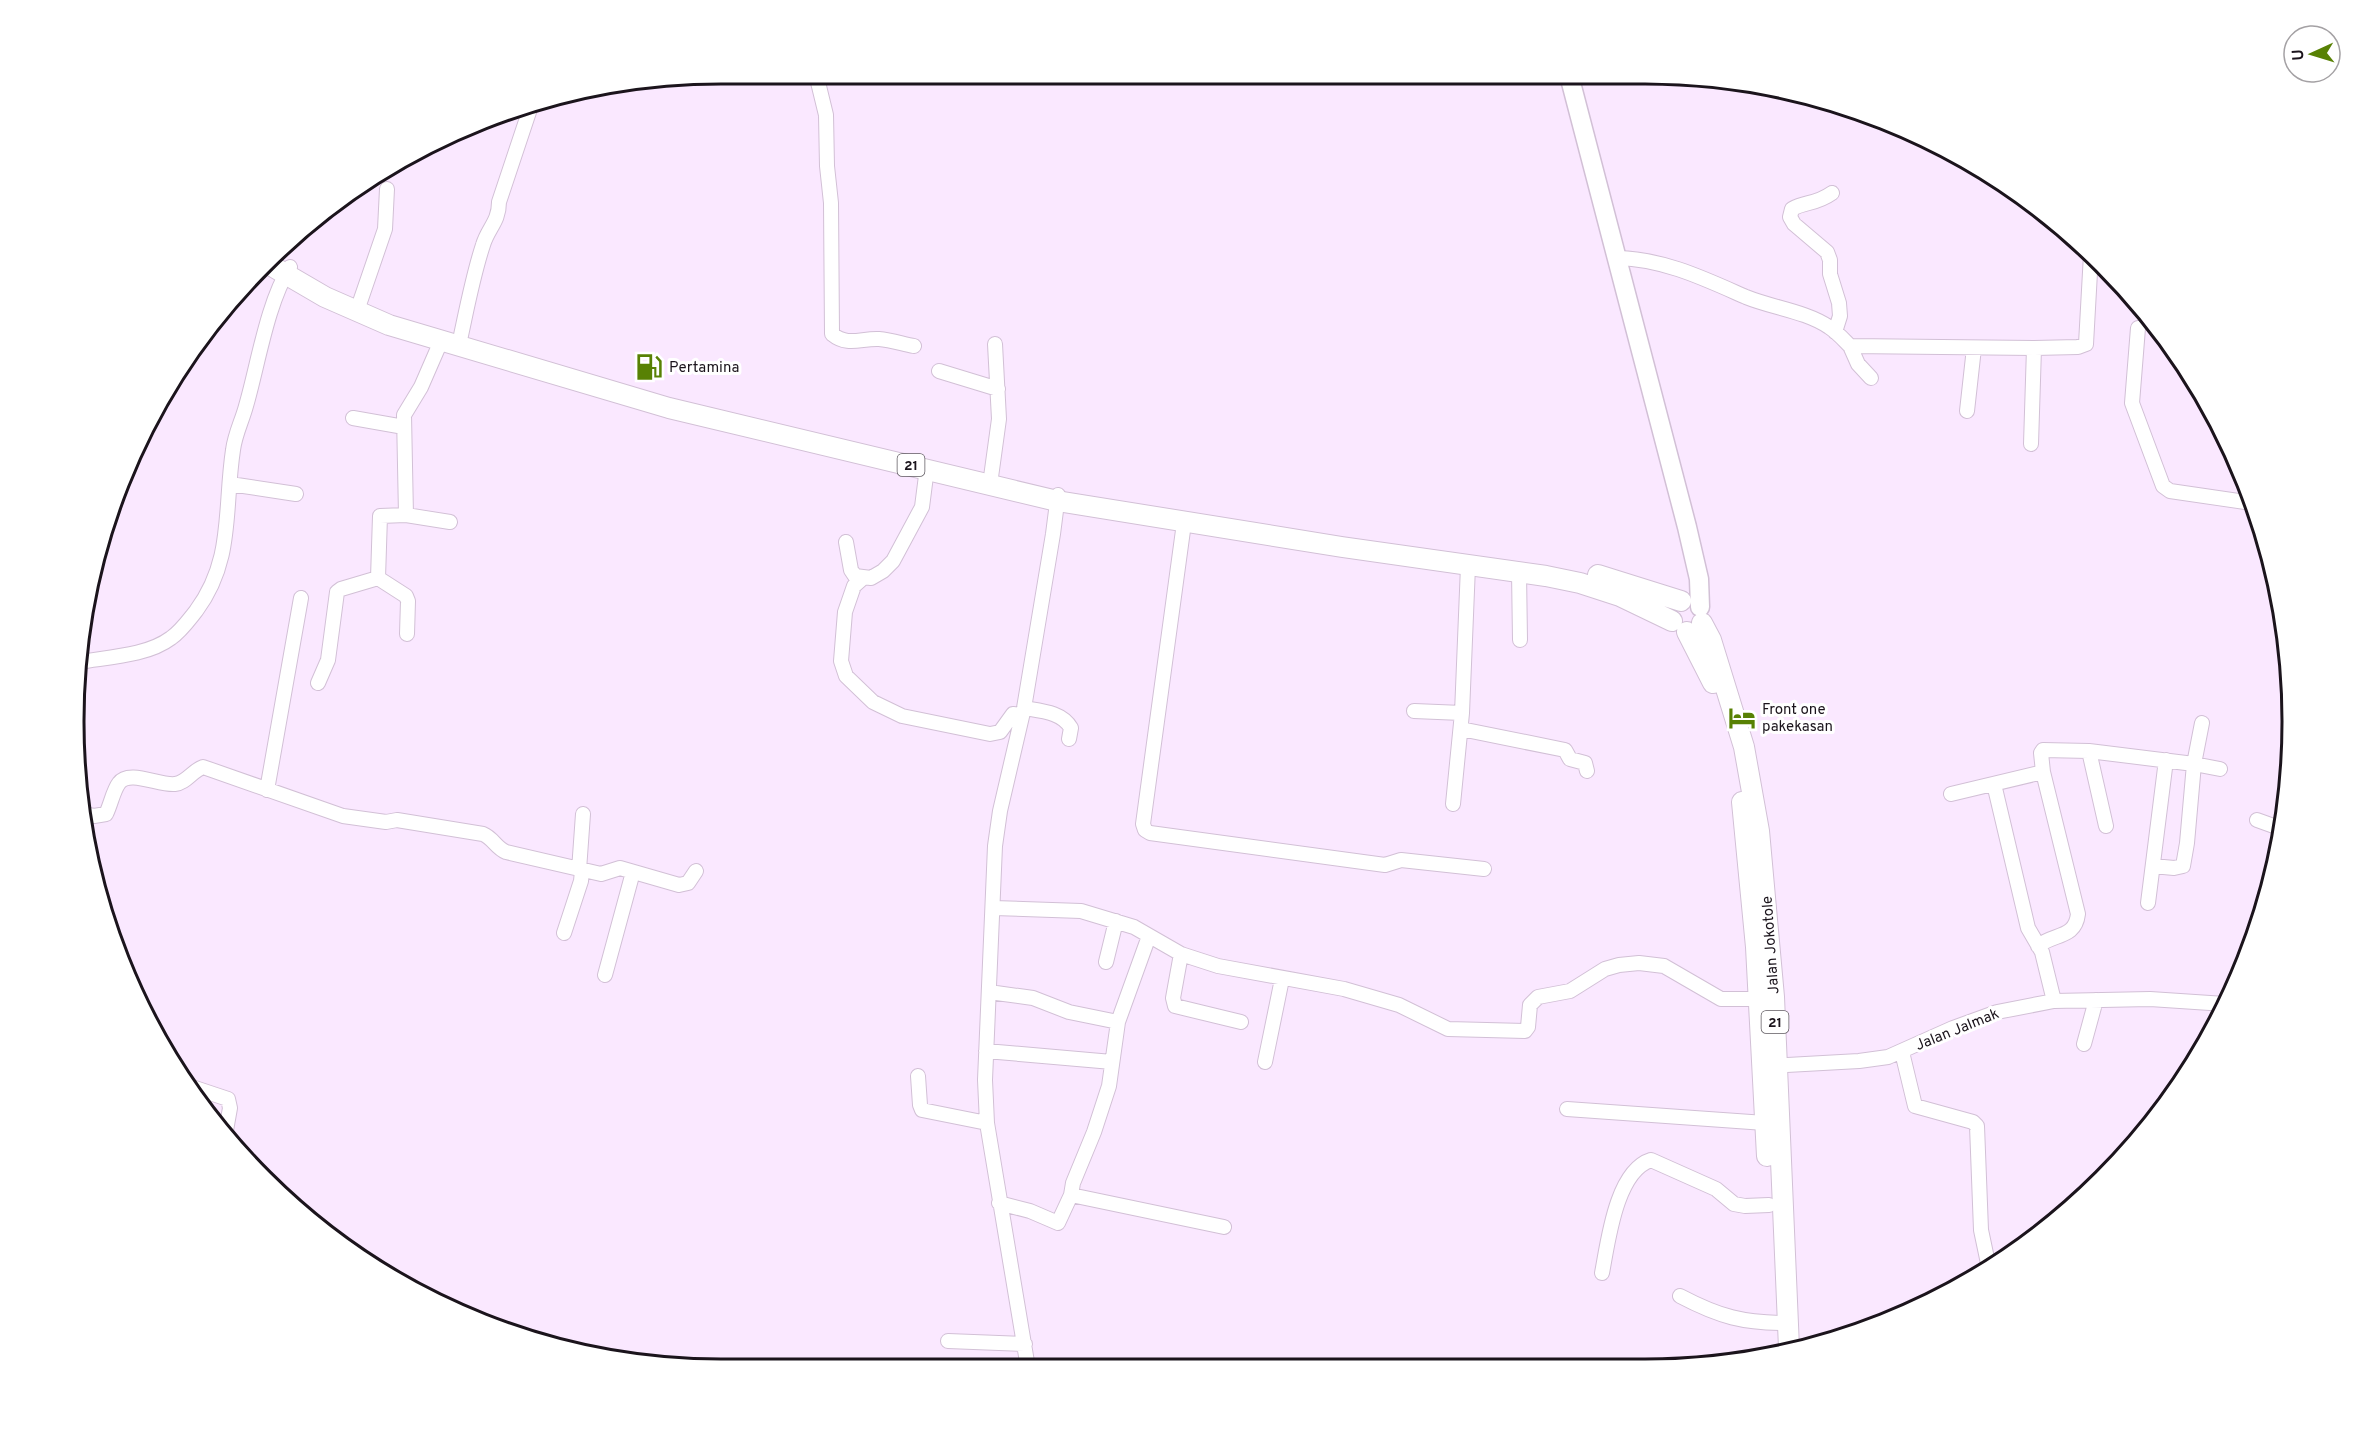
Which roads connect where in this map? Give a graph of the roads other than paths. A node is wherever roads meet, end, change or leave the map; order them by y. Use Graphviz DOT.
graph roads {
  1 [pos="818,84"];
  2 [pos="1571,84"];
  3 [pos="528,115"];
  4 [pos="387,189"];
  5 [pos="1832,193"];
  6 [pos="1618,258"];
  7 [pos="279,263"];
  8 [pos="276,266"];
  9 [pos="2090,266"];
  10 [pos="288,271"];
  11 [pos="360,302"];
  12 [pos="2138,327"];
  13 [pos="1835,332"];
  14 [pos="451,341"];
  15 [pos="995,344"];
  16 [pos="914,346"];
  17 [pos="1850,346"];
  18 [pos="1974,348"];
  19 [pos="2034,348"];
  20 [pos="939,371"];
  21 [pos="1871,378"];
  22 [pos="998,389"];
  23 [pos="1967,411"];
  24 [pos="353,418"];
  25 [pos="404,427"];
  26 [pos="2031,444"];
  27 [pos="927,468"];
  28 [pos="991,477"];
  29 [pos="230,484"];
  30 [pos="296,494"];
  31 [pos="1058,497"];
  32 [pos="2242,502"];
  33 [pos="406,514"];
  34 [pos="450,522"];
  35 [pos="1184,523"];
  36 [pos="846,542"];
  37 [pos="1374,546"];
  38 [pos="1468,566"];
  39 [pos="1519,572"];
  40 [pos="378,578"];
  41 [pos="863,578"];
  42 [pos="301,597"];
  43 [pos="1688,614"];
  44 [pos="407,634"];
  45 [pos="1520,640"];
  46 [pos="87,661"];
  47 [pos="318,683"];
  48 [pos="1414,711"];
  49 [pos="1023,712"];
  50 [pos="1462,713"];
  51 [pos="2202,723"];
  52 [pos="1461,729"];
  53 [pos="1069,739"];
  54 [pos="2090,751"];
  55 [pos="2166,760"];
  56 [pos="2194,764"];
  57 [pos="2220,769"];
  58 [pos="1587,771"];
  59 [pos="2043,772"];
  60 [pos="1994,784"];
  61 [pos="267,790"];
  62 [pos="1951,794"];
  63 [pos="1453,804"];
  64 [pos="583,814"];
  65 [pos="91,815"];
  66 [pos="2258,820"];
  67 [pos="2106,826"];
  68 [pos="2273,826"];
  69 [pos="2153,866"];
  70 [pos="1484,869"];
  71 [pos="581,870"];
  72 [pos="696,871"];
  73 [pos="633,872"];
  74 [pos="2148,903"];
  75 [pos="993,908"];
  76 [pos="1116,921"];
  77 [pos="564,933"];
  78 [pos="1149,936"];
  79 [pos="2038,946"];
  80 [pos="1181,954"];
  81 [pos="1106,962"];
  82 [pos="605,975"];
  83 [pos="1282,979"];
  84 [pos="989,993"];
  85 [pos="1758,999"];
  86 [pos="2096,1000"];
  87 [pos="2054,1001"];
  88 [pos="2216,1003"];
  89 [pos="1118,1022"];
  90 [pos="1241,1022"];
  91 [pos="2084,1044"];
  92 [pos="986,1051"];
  93 [pos="1902,1052"];
  94 [pos="1112,1062"];
  95 [pos="1265,1062"];
  96 [pos="1770,1066"];
  97 [pos="918,1076"];
  98 [pos="201,1090"];
  99 [pos="1567,1109"];
  100 [pos="987,1123"];
  101 [pos="1765,1123"];
  102 [pos="227,1124"];
  103 [pos="1071,1195"];
  104 [pos="999,1203"];
  105 [pos="1769,1205"];
  106 [pos="1224,1227"];
  107 [pos="1778,1250"];
  108 [pos="1987,1259"];
  109 [pos="1602,1273"];
  110 [pos="1680,1296"];
  111 [pos="1782,1323"];
  112 [pos="948,1341"];
  113 [pos="1787,1342"];
  114 [pos="1025,1344"];
  115 [pos="1777,1345"];
  116 [pos="1027,1359"];
  1 -- 16 [label="street"];
  2 -- 6 [label="main road"];
  3 -- 14 [label="street"];
  4 -- 11 [label="street"];
  5 -- 13 [label="street"];
  6 -- 13 [label="street"];
  6 -- 43 [label="main road"];
  7 -- 10 [label="highway, 21"];
  8 -- 10 [label="highway, 21"];
  9 -- 19 [label="street"];
  10 -- 11 [label="highway, 21"];
  10 -- 14 [label="highway, 21"];
  10 -- 29 [label="street"];
  11 -- 14 [label="highway, 21"];
  12 -- 32 [label="street"];
  13 -- 17 [label="street"];
  14 -- 25 [label="street"];
  14 -- 27 [label="highway, 21"];
  14 -- 28 [label="highway, 21"];
  15 -- 22 [label="street"];
  17 -- 18 [label="street"];
  17 -- 21 [label="street"];
  18 -- 19 [label="street"];
  18 -- 23 [label="street"];
  19 -- 26 [label="street"];
  20 -- 22 [label="street"];
  22 -- 28 [label="street"];
  24 -- 25 [label="street"];
  25 -- 33 [label="street"];
  27 -- 31 [label="highway, 21"];
  27 -- 41 [label="street"];
  28 -- 31 [label="highway, 21"];
  29 -- 30 [label="street"];
  29 -- 46 [label="street"];
  31 -- 35 [label="highway, 21"];
  31 -- 37 [label="highway, 21"];
  31 -- 49 [label="street"];
  33 -- 34 [label="street"];
  33 -- 40 [label="street"];
  35 -- 37 [label="highway, 21"];
  35 -- 70 [label="street"];
  36 -- 41 [label="street"];
  37 -- 38 [label="highway, 21"];
  37 -- 43 [label="highway, 21"];
  38 -- 39 [label="highway, 21"];
  38 -- 50 [label="street"];
  39 -- 43 [label="highway, 21"];
  39 -- 45 [label="street"];
  40 -- 44 [label="street"];
  40 -- 47 [label="street"];
  41 -- 49 [label="street"];
  42 -- 61 [label="street"];
  43 -- 85 [label="highway, Jalan Jokotole / 21"];
  43 -- 96 [label="highway, Jalan Jokotole / 21"];
  48 -- 50 [label="street"];
  49 -- 53 [label="street"];
  49 -- 75 [label="street"];
  50 -- 52 [label="street"];
  51 -- 56 [label="street"];
  52 -- 58 [label="street"];
  52 -- 63 [label="street"];
  54 -- 55 [label="street"];
  54 -- 59 [label="street"];
  54 -- 67 [label="street"];
  55 -- 56 [label="street"];
  55 -- 69 [label="street"];
  56 -- 57 [label="street"];
  56 -- 69 [label="street"];
  59 -- 60 [label="street"];
  59 -- 79 [label="street"];
  60 -- 62 [label="street"];
  60 -- 79 [label="street"];
  61 -- 65 [label="street"];
  61 -- 71 [label="street"];
  64 -- 71 [label="street"];
  66 -- 68 [label="street"];
  69 -- 74 [label="street"];
  71 -- 73 [label="street"];
  71 -- 77 [label="street"];
  72 -- 73 [label="street"];
  73 -- 82 [label="street"];
  75 -- 76 [label="street"];
  75 -- 84 [label="street"];
  76 -- 78 [label="street"];
  76 -- 81 [label="street"];
  78 -- 80 [label="street"];
  78 -- 89 [label="street"];
  79 -- 87 [label="street"];
  80 -- 83 [label="street"];
  80 -- 90 [label="street"];
  83 -- 85 [label="street"];
  83 -- 95 [label="street"];
  84 -- 89 [label="street"];
  84 -- 92 [label="street"];
  85 -- 96 [label="highway, Jalan Jokotole / 21"];
  86 -- 87 [label="street, Jalan Jalmak"];
  86 -- 88 [label="street, Jalan Jalmak"];
  86 -- 91 [label="street"];
  87 -- 93 [label="street, Jalan Jalmak"];
  89 -- 94 [label="street"];
  92 -- 94 [label="street"];
  92 -- 100 [label="street"];
  93 -- 96 [label="street, Jalan Jalmak"];
  93 -- 108 [label="street"];
  94 -- 103 [label="street"];
  96 -- 101 [label="highway, Jalan Jokotole / 21"];
  96 -- 107 [label="highway, Jalan Jokotole / 21"];
  97 -- 100 [label="street"];
  98 -- 102 [label="street"];
  99 -- 101 [label="street"];
  100 -- 104 [label="street"];
  101 -- 105 [label="highway, Jalan Jokotole / 21"];
  103 -- 104 [label="street"];
  103 -- 106 [label="street"];
  104 -- 114 [label="street"];
  105 -- 107 [label="highway, Jalan Jokotole / 21"];
  105 -- 109 [label="street"];
  107 -- 111 [label="highway, Jalan Jokotole / 21"];
  110 -- 111 [label="street"];
  111 -- 113 [label="highway, Jalan Jokotole / 21"];
  111 -- 115 [label="highway, Jalan Jokotole / 21"];
  112 -- 114 [label="street"];
  114 -- 116 [label="street"];
}
